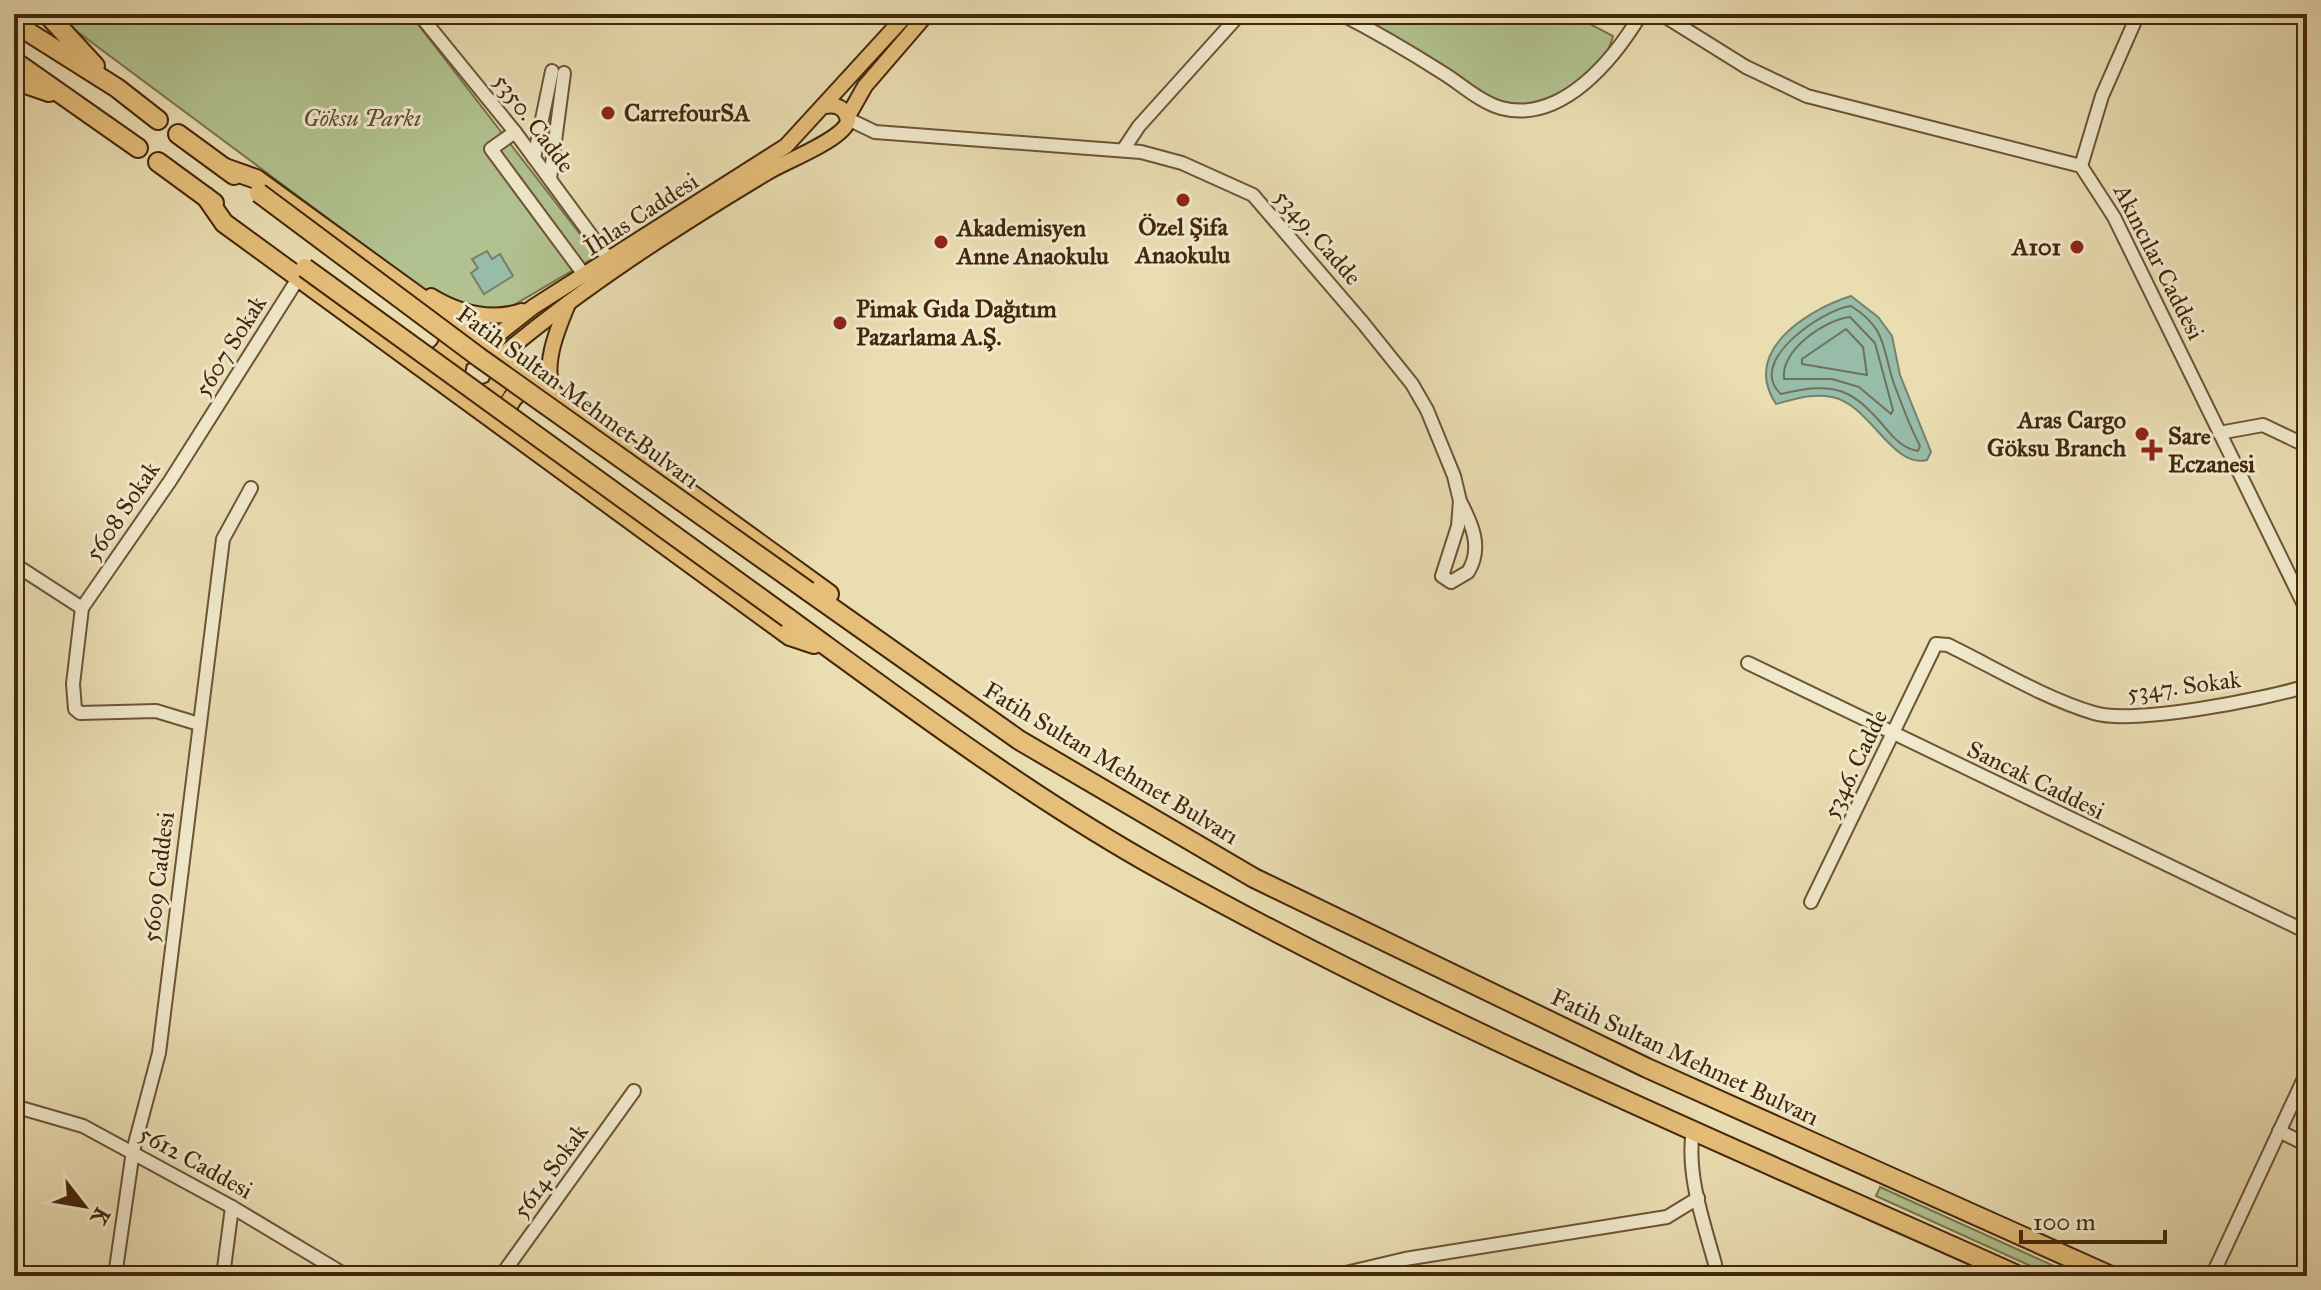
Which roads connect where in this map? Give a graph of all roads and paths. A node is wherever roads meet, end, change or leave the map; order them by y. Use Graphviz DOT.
graph roads {
  1 [pos="47,14"];
  2 [pos="419,14"];
  3 [pos="907,14"];
  4 [pos="927,14"];
  5 [pos="1240,14"];
  6 [pos="1341,14"];
  7 [pos="1641,14"];
  8 [pos="1661,14"];
  9 [pos="2138,14"];
  10 [pos="14,23"];
  11 [pos="14,61"];
  12 [pos="14,80"];
  13 [pos="117,88"];
  14 [pos="69,98"];
  15 [pos="821,111"];
  16 [pos="848,118"];
  17 [pos="158,120"];
  18 [pos="515,132"];
  19 [pos="875,132"];
  20 [pos="178,134"];
  21 [pos="839,135"];
  22 [pos="138,148"];
  23 [pos="1123,150"];
  24 [pos="534,158"];
  25 [pos="158,162"];
  26 [pos="2081,166"];
  27 [pos="225,168"];
  28 [pos="550,179"];
  29 [pos="206,197"];
  30 [pos="360,255"];
  31 [pos="610,261"];
  32 [pos="585,276"];
  33 [pos="299,277"];
  34 [pos="568,303"];
  35 [pos="533,307"];
  36 [pos="448,318"];
  37 [pos="493,350"];
  38 [pos="414,361"];
  39 [pos="550,392"];
  40 [pos="460,394"];
  41 [pos="509,431"];
  42 [pos="2219,433"];
  43 [pos="197,438"];
  44 [pos="2307,446"];
  45 [pos="251,488"];
  46 [pos="1460,501"];
  47 [pos="14,564"];
  48 [pos="82,608"];
  49 [pos="2307,611"];
  50 [pos="852,622"];
  51 [pos="1936,644"];
  52 [pos="832,650"];
  53 [pos="1748,663"];
  54 [pos="2307,686"];
  55 [pos="199,724"];
  56 [pos="1894,735"];
  57 [pos="1811,902"];
  58 [pos="2307,932"];
  59 [pos="2307,1072"];
  60 [pos="634,1091"];
  61 [pos="14,1106"];
  62 [pos="1693,1129"];
  63 [pos="2279,1131"];
  64 [pos="2307,1145"];
  65 [pos="133,1151"];
  66 [pos="1698,1198"];
  67 [pos="232,1207"];
  68 [pos="115,1276"];
  69 [pos="223,1276"];
  70 [pos="347,1276"];
  71 [pos="501,1276"];
  72 [pos="1333,1276"];
  73 [pos="1714,1276"];
  74 [pos="2019,1276"];
  75 [pos="2111,1276"];
  76 [pos="2212,1276"];
  1 -- 13 [label="highway"];
  2 -- 18 [label="street, 5350. Cadde"];
  3 -- 15 [label="main road, İhlas Caddesi"];
  4 -- 16 [label="main road"];
  5 -- 23 [label="street"];
  6 -- 7 [label="street"];
  8 -- 26 [label="street"];
  9 -- 26 [label="street"];
  10 -- 13 [label="highway"];
  11 -- 14 [label="highway"];
  12 -- 14 [label="highway"];
  13 -- 17 [label="highway"];
  14 -- 22 [label="highway"];
  15 -- 16 [label="main road"];
  15 -- 21 [label="main road"];
  15 -- 31 [label="main road, İhlas Caddesi"];
  16 -- 19 [label="street, 5349. Cadde"];
  16 -- 21 [label="main road"];
  18 -- 24 [label="street, 5350. Cadde"];
  18 -- 32 [label="street"];
  19 -- 21 [label="street"];
  19 -- 23 [label="street, 5349. Cadde"];
  20 -- 27 [label="highway, Fatih Sultan Mehmet Bulvarı"];
  21 -- 34 [label="main road, İhlas Caddesi"];
  23 -- 46 [label="street, 5349. Cadde"];
  24 -- 28 [label="street, 5350. Cadde"];
  24 -- 28 [label="street"];
  25 -- 29 [label="highway"];
  26 -- 42 [label="street, Akıncılar Caddesi"];
  27 -- 30 [label="highway"];
  27 -- 50 [label="highway, Fatih Sultan Mehmet Bulvarı, bridge"];
  28 -- 31 [label="street, 5350. Cadde"];
  29 -- 33 [label="highway"];
  29 -- 52 [label="highway, bridge"];
  30 -- 35 [label="main road"];
  30 -- 36 [label="highway"];
  31 -- 32 [label="main road, İhlas Caddesi"];
  32 -- 35 [label="main road, İhlas Caddesi"];
  33 -- 38 [label="highway"];
  33 -- 43 [label="street, 5607 Sokak"];
  34 -- 37 [label="main road, İhlas Caddesi"];
  34 -- 39 [label="main road"];
  35 -- 37 [label="main road, İhlas Caddesi"];
  36 -- 37 [label="highway"];
  36 -- 38 [label="highway"];
  37 -- 39 [label="highway"];
  37 -- 40 [label="highway"];
  37 -- 40 [label="highway"];
  38 -- 40 [label="highway"];
  39 -- 41 [label="highway"];
  39 -- 50 [label="highway"];
  40 -- 41 [label="highway"];
  41 -- 52 [label="highway"];
  42 -- 44 [label="street"];
  42 -- 49 [label="street, Akıncılar Caddesi"];
  43 -- 48 [label="street, 5608 Sokak"];
  45 -- 55 [label="street, 5609 Caddesi"];
  46 -- 46 [label="street, 5349. Cadde"];
  47 -- 48 [label="street"];
  48 -- 55 [label="street"];
  50 -- 75 [label="highway, Fatih Sultan Mehmet Bulvarı"];
  51 -- 54 [label="street, 5347. Sokak"];
  51 -- 56 [label="street, 5346. Cadde"];
  52 -- 62 [label="highway"];
  53 -- 56 [label="street, Sancak Caddesi"];
  55 -- 65 [label="street, 5609 Caddesi"];
  56 -- 57 [label="street, 5346. Cadde"];
  56 -- 58 [label="street, Sancak Caddesi"];
  59 -- 63 [label="street"];
  60 -- 71 [label="street, 5614 Sokak"];
  61 -- 65 [label="street, 5612 Caddesi"];
  62 -- 66 [label="street"];
  62 -- 74 [label="highway"];
  63 -- 64 [label="street"];
  63 -- 76 [label="street"];
  65 -- 67 [label="street, 5612 Caddesi"];
  65 -- 68 [label="street, 5609 Caddesi"];
  66 -- 72 [label="street"];
  66 -- 73 [label="street"];
  67 -- 69 [label="street"];
  67 -- 70 [label="street, 5612 Caddesi"];
}
